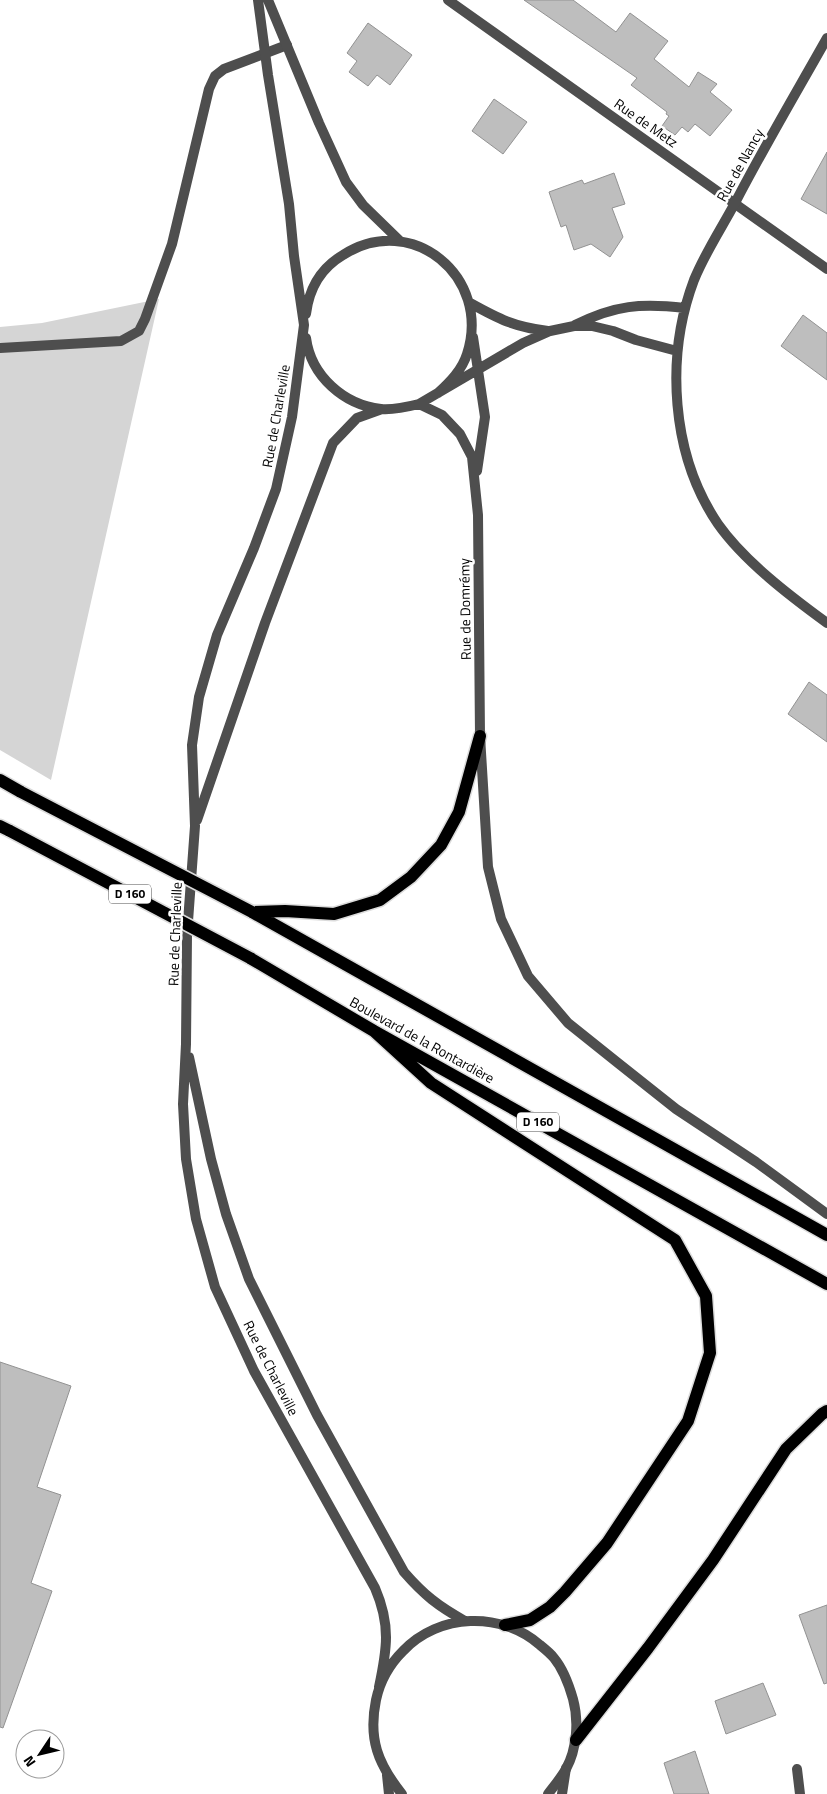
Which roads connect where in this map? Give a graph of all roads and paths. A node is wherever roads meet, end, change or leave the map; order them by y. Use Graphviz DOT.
graph roads {
  1 [pos="258,0"];
  2 [pos="268,0"];
  3 [pos="448,0"];
  4 [pos="827,38"];
  5 [pos="287,45"];
  6 [pos="265,53"];
  7 [pos="735,204"];
  8 [pos="400,241"];
  9 [pos="827,269"];
  10 [pos="470,303"];
  11 [pos="685,308"];
  12 [pos="304,324"];
  13 [pos="574,326"];
  14 [pos="550,331"];
  15 [pos="472,332"];
  16 [pos="0,348"];
  17 [pos="677,351"];
  18 [pos="478,370"];
  19 [pos="438,393"];
  20 [pos="419,404"];
  21 [pos="382,409"];
  22 [pos="475,482"];
  23 [pos="827,623"];
  24 [pos="480,736"];
  25 [pos="0,780"];
  26 [pos="195,826"];
  27 [pos="5,828"];
  28 [pos="252,912"];
  29 [pos="374,1031"];
  30 [pos="186,1044"];
  31 [pos="827,1214"];
  32 [pos="827,1235"];
  33 [pos="827,1284"];
  34 [pos="827,1411"];
  35 [pos="465,1620"];
  36 [pos="505,1625"];
  37 [pos="379,1687"];
  38 [pos="576,1740"];
  39 [pos="566,1768"];
  40 [pos="797,1769"];
  41 [pos="387,1775"];
  42 [pos="389,1794"];
  43 [pos="402,1794"];
  44 [pos="548,1794"];
  45 [pos="562,1794"];
  46 [pos="800,1794"];
  1 -- 6 [label="street, Rue de Charleville"];
  2 -- 5 [label="street"];
  3 -- 7 [label="street, Rue de Metz"];
  4 -- 7 [label="street, Rue de Nancy"];
  5 -- 6 [label="street"];
  5 -- 8 [label="street"];
  6 -- 12 [label="street, Rue de Charleville"];
  6 -- 16 [label="street"];
  7 -- 9 [label="street, Rue de Metz"];
  7 -- 11 [label="street, Rue de Nancy"];
  8 -- 10 [label="street"];
  8 -- 12 [label="street"];
  10 -- 14 [label="street"];
  10 -- 15 [label="street"];
  11 -- 13 [label="street"];
  11 -- 17 [label="street, Rue de Nancy"];
  12 -- 21 [label="street"];
  12 -- 26 [label="street, Rue de Charleville"];
  13 -- 14 [label="street"];
  13 -- 17 [label="street"];
  14 -- 18 [label="street"];
  15 -- 18 [label="street, Rue de Domrémy"];
  15 -- 19 [label="street"];
  17 -- 23 [label="street, Rue de Nancy"];
  18 -- 19 [label="street"];
  18 -- 22 [label="street, Rue de Domrémy"];
  19 -- 20 [label="street"];
  20 -- 21 [label="street"];
  20 -- 22 [label="street, Rue de Domrémy"];
  21 -- 26 [label="street, Rue de Charleville"];
  22 -- 24 [label="street, Rue de Domrémy"];
  24 -- 28 [label="main road"];
  24 -- 31 [label="street, Rue de Domrémy"];
  25 -- 28 [label="main road, Boulevard de la Rontardière, bridge"];
  26 -- 30 [label="street, Rue de Charleville"];
  27 -- 29 [label="main road, Boulevard de la Rontardière / D 160, bridge"];
  28 -- 32 [label="main road, Boulevard de la Rontardière"];
  29 -- 33 [label="main road, Boulevard de la Rontardière / D 160"];
  29 -- 36 [label="main road"];
  30 -- 35 [label="street, Rue de Charleville"];
  30 -- 37 [label="street, Rue de Charleville"];
  34 -- 38 [label="main road"];
  35 -- 36 [label="street"];
  35 -- 37 [label="street"];
  36 -- 38 [label="street"];
  37 -- 41 [label="street"];
  38 -- 39 [label="street"];
  39 -- 44 [label="street"];
  39 -- 45 [label="street"];
  40 -- 46 [label="street"];
  41 -- 42 [label="street"];
  41 -- 43 [label="street"];
}
